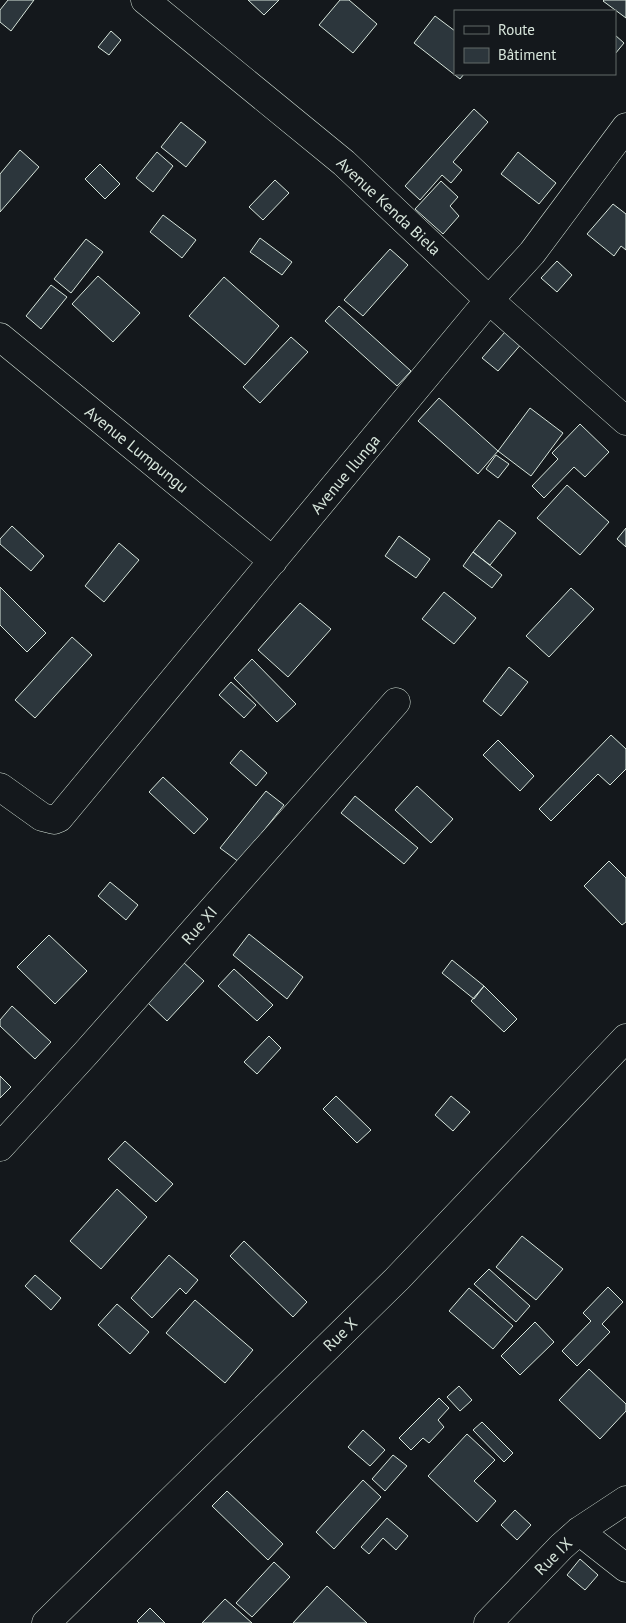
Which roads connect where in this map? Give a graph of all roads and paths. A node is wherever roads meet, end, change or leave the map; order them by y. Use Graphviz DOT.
graph roads {
  1 [pos="145,0"];
  2 [pos="626,127"];
  3 [pos="489,300"];
  4 [pos="0,336"];
  5 [pos="626,421"];
  6 [pos="273,561"];
  7 [pos="396,702"];
  8 [pos="0,787"];
  9 [pos="626,1038"];
  10 [pos="0,1147"];
  11 [pos="626,1500"];
  12 [pos="579,1531"];
  13 [pos="626,1568"];
  14 [pos="46,1623"];
  15 [pos="488,1623"];
  1 -- 3 [label="street, Avenue Kenda Biela"];
  2 -- 3 [label="street, Avenue Ilunga"];
  3 -- 5 [label="street, Avenue Kenda Biela"];
  3 -- 6 [label="street, Avenue Ilunga"];
  4 -- 6 [label="street, Avenue Lumpungu"];
  6 -- 8 [label="street, Avenue Ilunga"];
  7 -- 10 [label="street, Rue XI"];
  9 -- 14 [label="street, Rue X"];
  11 -- 12 [label="street, Rue IX"];
  12 -- 13 [label="street"];
  12 -- 15 [label="street, Rue IX"];
}
